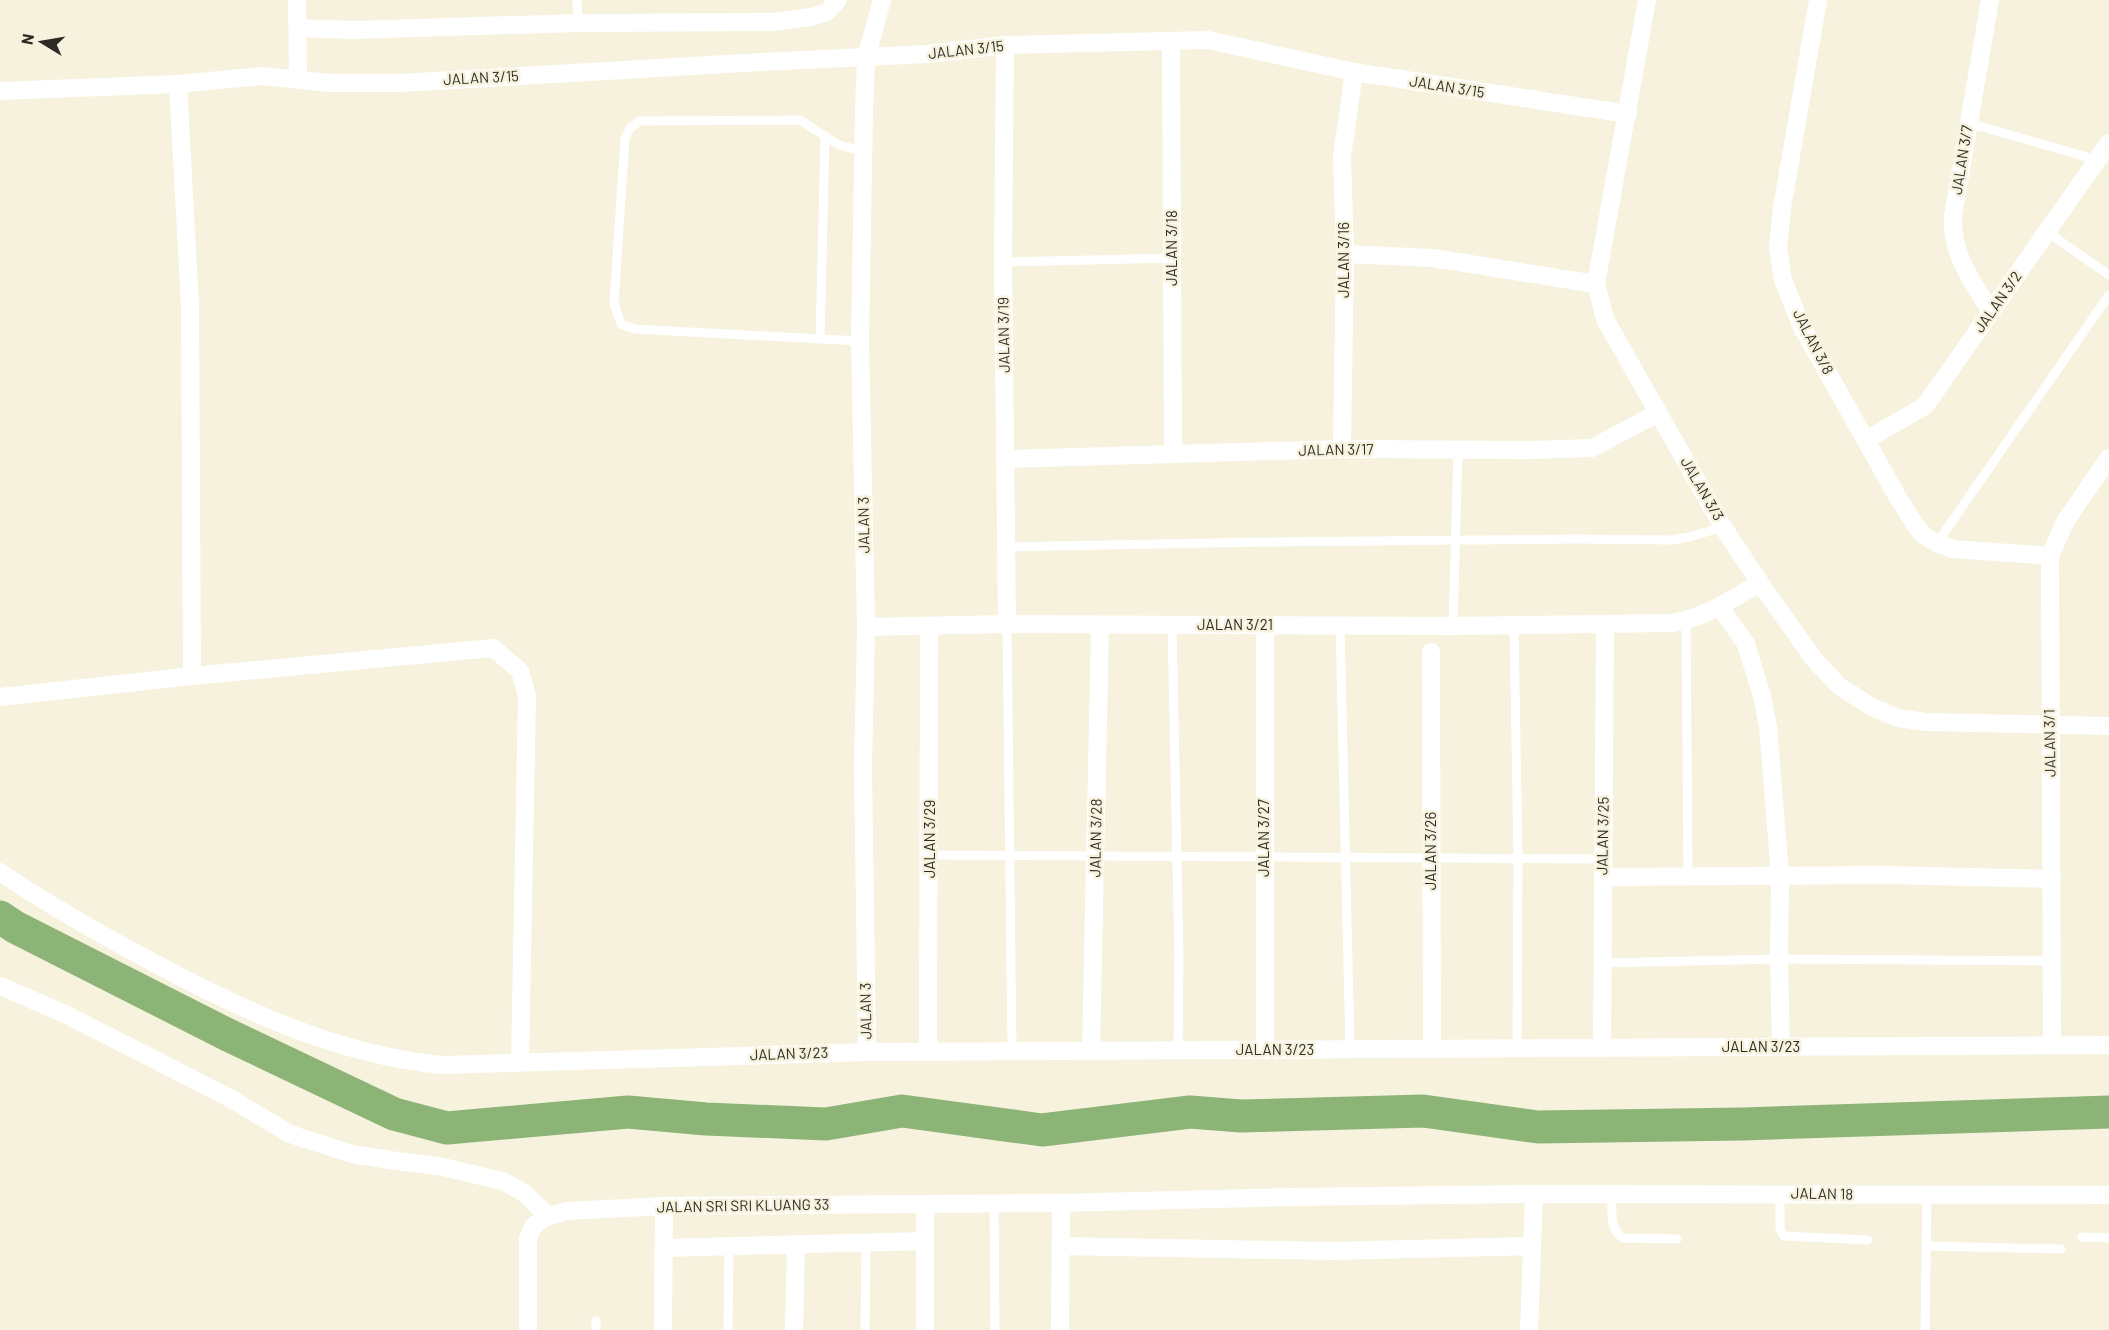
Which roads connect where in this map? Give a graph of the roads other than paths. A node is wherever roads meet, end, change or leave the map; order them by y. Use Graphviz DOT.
graph roads {
  1 [pos="297,0"];
  2 [pos="577,0"];
  3 [pos="838,0"];
  4 [pos="882,0"];
  5 [pos="1647,0"];
  6 [pos="1818,0"];
  7 [pos="1990,0"];
  8 [pos="578,23"];
  9 [pos="298,28"];
  10 [pos="1171,42"];
  11 [pos="1005,45"];
  12 [pos="866,58"];
  13 [pos="1354,72"];
  14 [pos="298,78"];
  15 [pos="178,84"];
  16 [pos="0,91"];
  17 [pos="1628,114"];
  18 [pos="1968,123"];
  19 [pos="825,137"];
  20 [pos="2109,143"];
  21 [pos="863,151"];
  22 [pos="2097,160"];
  23 [pos="2047,232"];
  24 [pos="1345,254"];
  25 [pos="1173,258"];
  26 [pos="1004,262"];
  27 [pos="2109,275"];
  28 [pos="1596,285"];
  29 [pos="2109,295"];
  30 [pos="1991,312"];
  31 [pos="820,339"];
  32 [pos="860,340"];
  33 [pos="1659,413"];
  34 [pos="1866,440"];
  35 [pos="1342,449"];
  36 [pos="1458,450"];
  37 [pos="1173,454"];
  38 [pos="2109,458"];
  39 [pos="1005,459"];
  40 [pos="1724,526"];
  41 [pos="1454,540"];
  42 [pos="1936,543"];
  43 [pos="1006,547"];
  44 [pos="2050,556"];
  45 [pos="1760,583"];
  46 [pos="1719,606"];
  47 [pos="1686,621"];
  48 [pos="1007,624"];
  49 [pos="1514,624"];
  50 [pos="1605,624"];
  51 [pos="1264,625"];
  52 [pos="1340,625"];
  53 [pos="1100,626"];
  54 [pos="1172,626"];
  55 [pos="1453,626"];
  56 [pos="866,627"];
  57 [pos="929,627"];
  58 [pos="1431,652"];
  59 [pos="192,676"];
  60 [pos="0,697"];
  61 [pos="2050,726"];
  62 [pos="2109,726"];
  63 [pos="930,855"];
  64 [pos="1008,856"];
  65 [pos="1095,856"];
  66 [pos="1176,857"];
  67 [pos="1264,857"];
  68 [pos="1345,858"];
  69 [pos="1431,858"];
  70 [pos="1518,859"];
  71 [pos="1603,868"];
  72 [pos="0,872"];
  73 [pos="1780,876"];
  74 [pos="1688,877"];
  75 [pos="2052,879"];
  76 [pos="1779,959"];
  77 [pos="2052,961"];
  78 [pos="1602,963"];
  79 [pos="0,986"];
  80 [pos="2052,1045"];
  81 [pos="2109,1045"];
  82 [pos="1780,1047"];
  83 [pos="1602,1048"];
  84 [pos="1350,1049"];
  85 [pos="1432,1049"];
  86 [pos="1517,1049"];
  87 [pos="1265,1050"];
  88 [pos="1091,1051"];
  89 [pos="1178,1051"];
  90 [pos="867,1052"];
  91 [pos="928,1052"];
  92 [pos="1012,1052"];
  93 [pos="520,1062"];
  94 [pos="1534,1194"];
  95 [pos="1612,1194"];
  96 [pos="1780,1194"];
  97 [pos="2109,1195"];
  98 [pos="1927,1196"];
  99 [pos="994,1203"];
  100 [pos="1061,1203"];
  101 [pos="925,1204"];
  102 [pos="664,1206"];
  103 [pos="548,1216"];
  104 [pos="2082,1237"];
  105 [pos="2109,1238"];
  106 [pos="1677,1239"];
  107 [pos="1868,1240"];
  108 [pos="925,1241"];
  109 [pos="866,1242"];
  110 [pos="796,1244"];
  111 [pos="729,1246"];
  112 [pos="1061,1246"];
  113 [pos="1531,1246"];
  114 [pos="1926,1246"];
  115 [pos="664,1248"];
  116 [pos="2061,1249"];
  117 [pos="528,1330"];
  118 [pos="663,1330"];
  119 [pos="728,1330"];
  120 [pos="794,1330"];
  121 [pos="865,1330"];
  122 [pos="925,1330"];
  123 [pos="994,1330"];
  124 [pos="1060,1330"];
  125 [pos="1529,1330"];
  126 [pos="1925,1330"];
  1 -- 9 [label="street"];
  2 -- 8 [label="lane"];
  3 -- 8 [label="street"];
  4 -- 12 [label="street, JALAN 3"];
  5 -- 17 [label="street, JALAN 3/3"];
  6 -- 34 [label="street, JALAN 3/8"];
  7 -- 18 [label="street, JALAN 3/7"];
  8 -- 9 [label="street"];
  9 -- 14 [label="street"];
  10 -- 11 [label="street, JALAN 3/15"];
  10 -- 13 [label="street, JALAN 3/15"];
  10 -- 25 [label="street, JALAN 3/18"];
  11 -- 12 [label="street, JALAN 3/15"];
  11 -- 26 [label="street, JALAN 3/19"];
  12 -- 14 [label="street, JALAN 3/15"];
  12 -- 21 [label="street, JALAN 3"];
  13 -- 17 [label="street, JALAN 3/15"];
  13 -- 24 [label="street, JALAN 3/16"];
  14 -- 15 [label="street, JALAN 3/15"];
  15 -- 16 [label="street, JALAN 3/15"];
  15 -- 59 [label="street"];
  17 -- 28 [label="street, JALAN 3/3"];
  18 -- 22 [label="lane"];
  18 -- 30 [label="street, JALAN 3/7"];
  19 -- 21 [label="lane"];
  19 -- 31 [label="lane"];
  19 -- 31 [label="lane"];
  20 -- 22 [label="street, JALAN 3/2"];
  21 -- 32 [label="street, JALAN 3"];
  22 -- 23 [label="street, JALAN 3/2"];
  23 -- 27 [label="lane"];
  23 -- 30 [label="street, JALAN 3/2"];
  24 -- 28 [label="street"];
  24 -- 35 [label="street, JALAN 3/16"];
  25 -- 26 [label="lane"];
  25 -- 37 [label="street, JALAN 3/18"];
  26 -- 39 [label="street, JALAN 3/19"];
  28 -- 33 [label="street, JALAN 3/3"];
  29 -- 42 [label="lane"];
  30 -- 34 [label="street, JALAN 3/2"];
  31 -- 32 [label="lane"];
  32 -- 56 [label="street, JALAN 3"];
  33 -- 36 [label="street, JALAN 3/17"];
  33 -- 40 [label="street, JALAN 3/3"];
  34 -- 42 [label="street, JALAN 3/8"];
  35 -- 36 [label="street, JALAN 3/17"];
  35 -- 37 [label="street, JALAN 3/17"];
  36 -- 41 [label="lane"];
  37 -- 39 [label="street, JALAN 3/17"];
  38 -- 44 [label="street, JALAN 3/1"];
  39 -- 43 [label="street, JALAN 3/19"];
  40 -- 41 [label="lane"];
  40 -- 45 [label="street, JALAN 3/3"];
  41 -- 43 [label="lane"];
  41 -- 55 [label="lane"];
  42 -- 44 [label="street, JALAN 3/8"];
  43 -- 48 [label="street, JALAN 3/19"];
  44 -- 61 [label="street, JALAN 3/1"];
  45 -- 46 [label="street"];
  45 -- 61 [label="street, JALAN 3/3"];
  46 -- 47 [label="street"];
  46 -- 73 [label="street"];
  47 -- 50 [label="street, JALAN 3/21"];
  47 -- 74 [label="lane"];
  48 -- 53 [label="street, JALAN 3/21"];
  48 -- 57 [label="street, JALAN 3/21"];
  48 -- 64 [label="lane"];
  49 -- 50 [label="street, JALAN 3/21"];
  49 -- 55 [label="street, JALAN 3/21"];
  49 -- 70 [label="lane"];
  50 -- 71 [label="street, JALAN 3/25"];
  51 -- 52 [label="street, JALAN 3/21"];
  51 -- 54 [label="street, JALAN 3/21"];
  51 -- 67 [label="street, JALAN 3/27"];
  52 -- 55 [label="street, JALAN 3/21"];
  52 -- 68 [label="lane"];
  53 -- 54 [label="street, JALAN 3/21"];
  53 -- 65 [label="street, JALAN 3/28"];
  54 -- 66 [label="lane"];
  56 -- 57 [label="street, JALAN 3/21"];
  56 -- 90 [label="street, JALAN 3"];
  57 -- 63 [label="street, JALAN 3/29"];
  58 -- 69 [label="street, JALAN 3/26"];
  59 -- 60 [label="street"];
  59 -- 93 [label="street"];
  61 -- 62 [label="street, JALAN 3/3"];
  61 -- 75 [label="street, JALAN 3/1"];
  63 -- 64 [label="lane"];
  63 -- 91 [label="street, JALAN 3/29"];
  64 -- 65 [label="lane"];
  64 -- 92 [label="lane"];
  65 -- 66 [label="lane"];
  65 -- 88 [label="street, JALAN 3/28"];
  66 -- 67 [label="lane"];
  66 -- 89 [label="lane"];
  67 -- 68 [label="lane"];
  67 -- 87 [label="street, JALAN 3/27"];
  68 -- 69 [label="lane"];
  68 -- 84 [label="lane"];
  69 -- 70 [label="lane"];
  69 -- 85 [label="street, JALAN 3/26"];
  70 -- 71 [label="lane"];
  70 -- 86 [label="lane"];
  71 -- 74 [label="street"];
  71 -- 78 [label="street, JALAN 3/25"];
  72 -- 93 [label="street, JALAN 3/23"];
  73 -- 74 [label="street"];
  73 -- 75 [label="street"];
  73 -- 76 [label="street"];
  75 -- 77 [label="street, JALAN 3/1"];
  76 -- 77 [label="lane"];
  76 -- 78 [label="lane"];
  76 -- 82 [label="street"];
  77 -- 80 [label="street, JALAN 3/1"];
  78 -- 83 [label="street, JALAN 3/25"];
  79 -- 103 [label="street"];
  80 -- 81 [label="street, JALAN 3/23"];
  80 -- 82 [label="street, JALAN 3/23"];
  82 -- 83 [label="street, JALAN 3/23"];
  83 -- 86 [label="street, JALAN 3/23"];
  84 -- 85 [label="street, JALAN 3/23"];
  84 -- 87 [label="street, JALAN 3/23"];
  85 -- 86 [label="street, JALAN 3/23"];
  87 -- 89 [label="street, JALAN 3/23"];
  88 -- 89 [label="street, JALAN 3/23"];
  88 -- 92 [label="street, JALAN 3/23"];
  90 -- 91 [label="street, JALAN 3/23"];
  90 -- 93 [label="street, JALAN 3/23"];
  91 -- 92 [label="street, JALAN 3/23"];
  94 -- 95 [label="street, JALAN 18"];
  94 -- 100 [label="street, JALAN 18"];
  94 -- 113 [label="street"];
  95 -- 96 [label="street, JALAN 18"];
  95 -- 106 [label="lane"];
  96 -- 98 [label="street, JALAN 18"];
  96 -- 107 [label="lane"];
  97 -- 98 [label="street, JALAN 18"];
  98 -- 114 [label="lane"];
  99 -- 100 [label="street, JALAN SRI SRI KLUANG 33"];
  99 -- 101 [label="street, JALAN SRI SRI KLUANG 33"];
  99 -- 123 [label="lane"];
  100 -- 112 [label="street"];
  101 -- 102 [label="street, JALAN SRI SRI KLUANG 33"];
  101 -- 108 [label="street"];
  102 -- 103 [label="street, JALAN SRI SRI KLUANG 33"];
  102 -- 115 [label="street"];
  103 -- 117 [label="street"];
  104 -- 105 [label="lane"];
  108 -- 109 [label="street"];
  108 -- 122 [label="street"];
  109 -- 110 [label="street"];
  109 -- 121 [label="lane"];
  110 -- 111 [label="street"];
  110 -- 120 [label="street"];
  111 -- 115 [label="street"];
  111 -- 119 [label="lane"];
  112 -- 113 [label="street"];
  112 -- 124 [label="street"];
  113 -- 125 [label="street"];
  114 -- 116 [label="lane"];
  114 -- 126 [label="lane"];
  115 -- 118 [label="street"];
}
